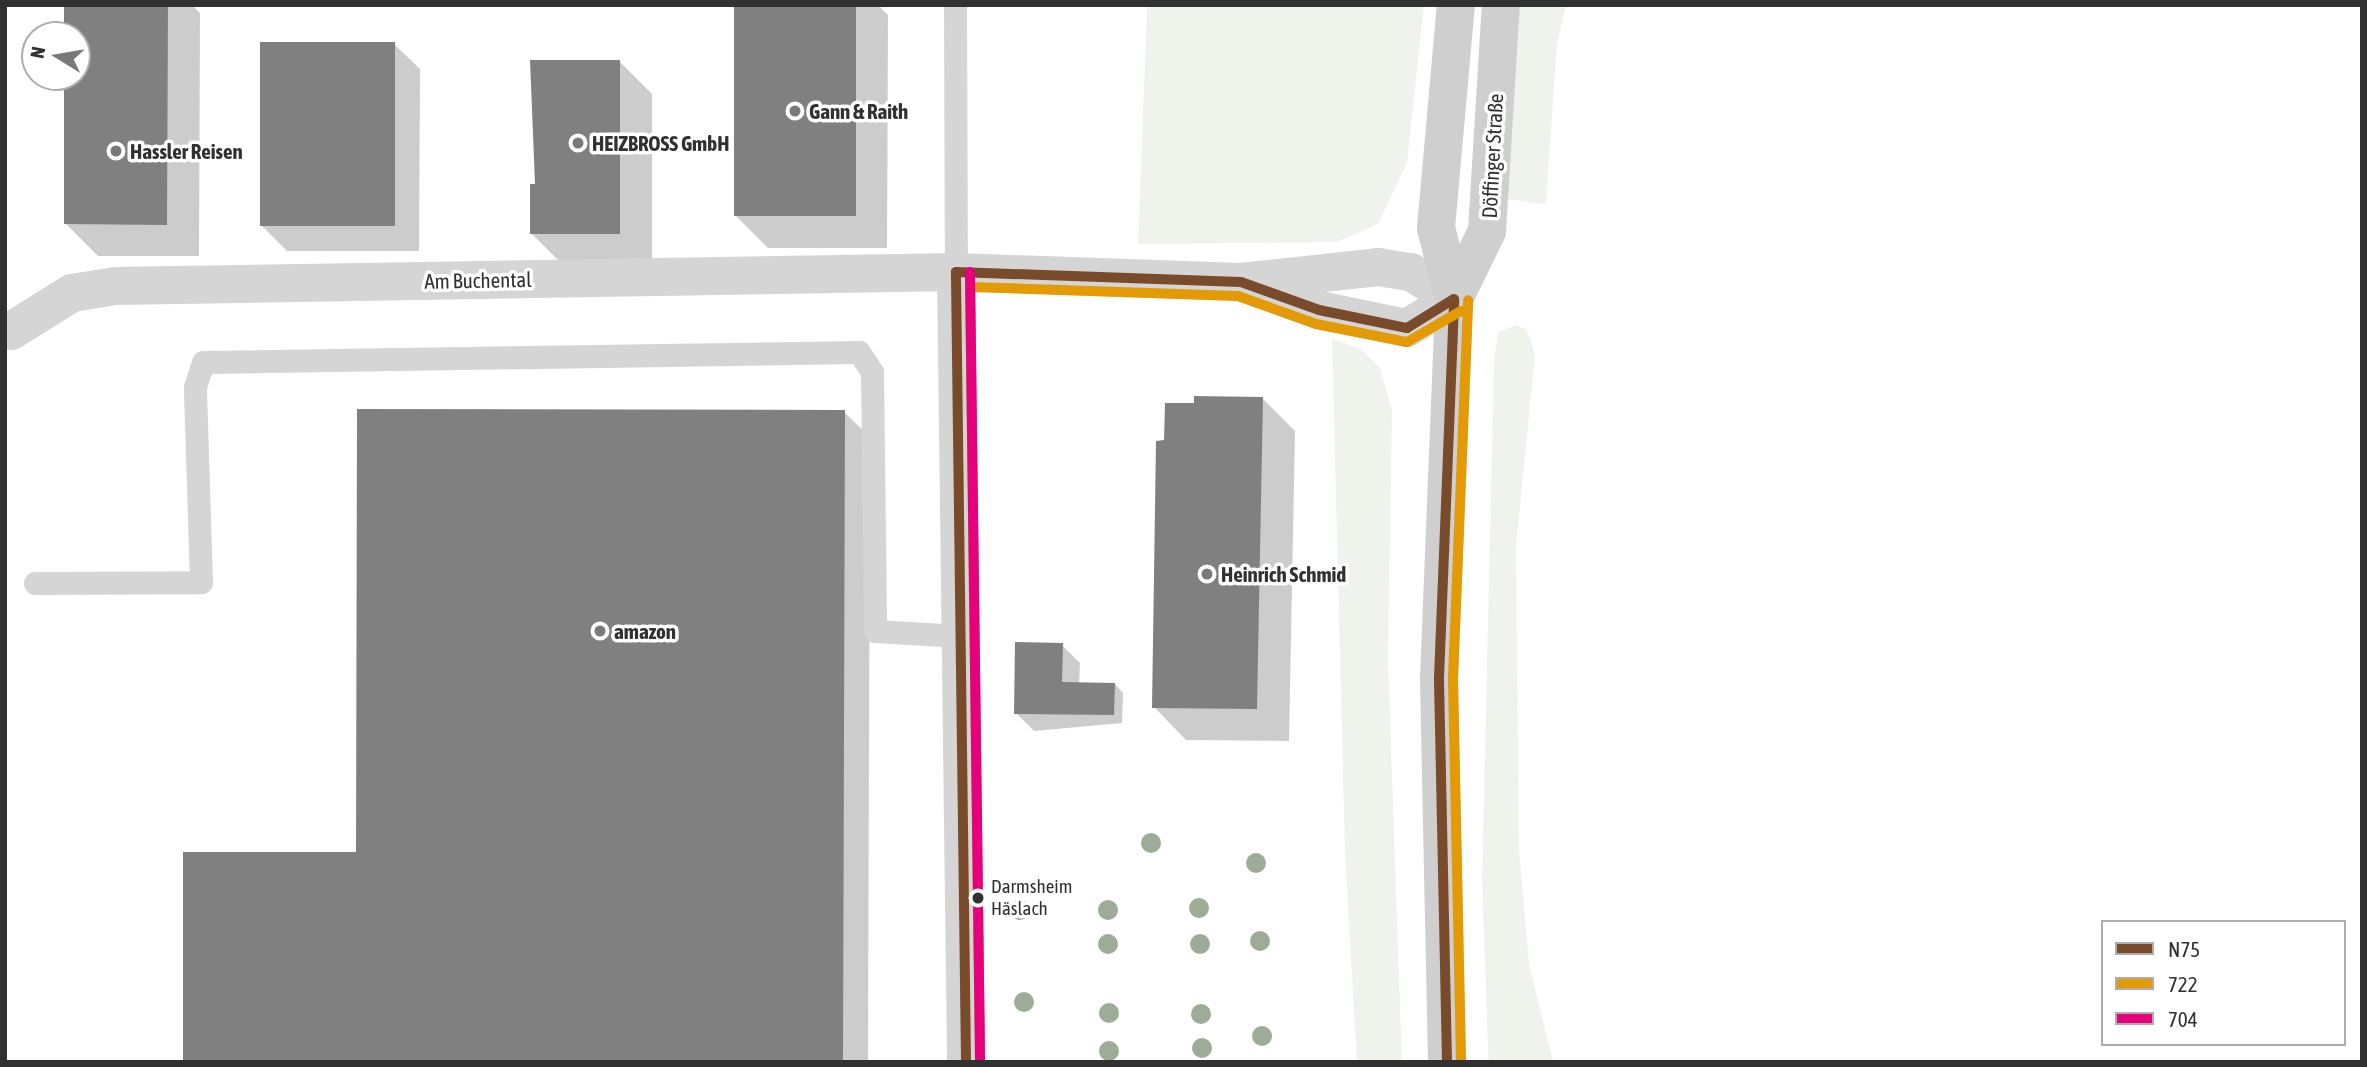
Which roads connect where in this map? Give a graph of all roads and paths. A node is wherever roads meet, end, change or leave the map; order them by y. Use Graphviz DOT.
graph roads {
  1 [pos="955,5"];
  2 [pos="1456,5"];
  3 [pos="1501,5"];
  4 [pos="956,272"];
  5 [pos="1241,282"];
  6 [pos="1454,299"];
  7 [pos="11,331"];
  8 [pos="35,583"];
  9 [pos="960,636"];
  10 [pos="966,1062"];
  11 [pos="1447,1062"];
  1 -- 4 [label="lane"];
  2 -- 6 [label="main road, Döffinger Straße"];
  3 -- 6 [label="main road, Döffinger Straße"];
  4 -- 5 [label="street, Am Buchental"];
  4 -- 7 [label="street, Am Buchental"];
  4 -- 9 [label="street"];
  5 -- 6 [label="street, Am Buchental"];
  5 -- 6 [label="street, Am Buchental"];
  6 -- 11 [label="main road, Döffinger Straße"];
  8 -- 9 [label="lane"];
  9 -- 10 [label="street"];
}
